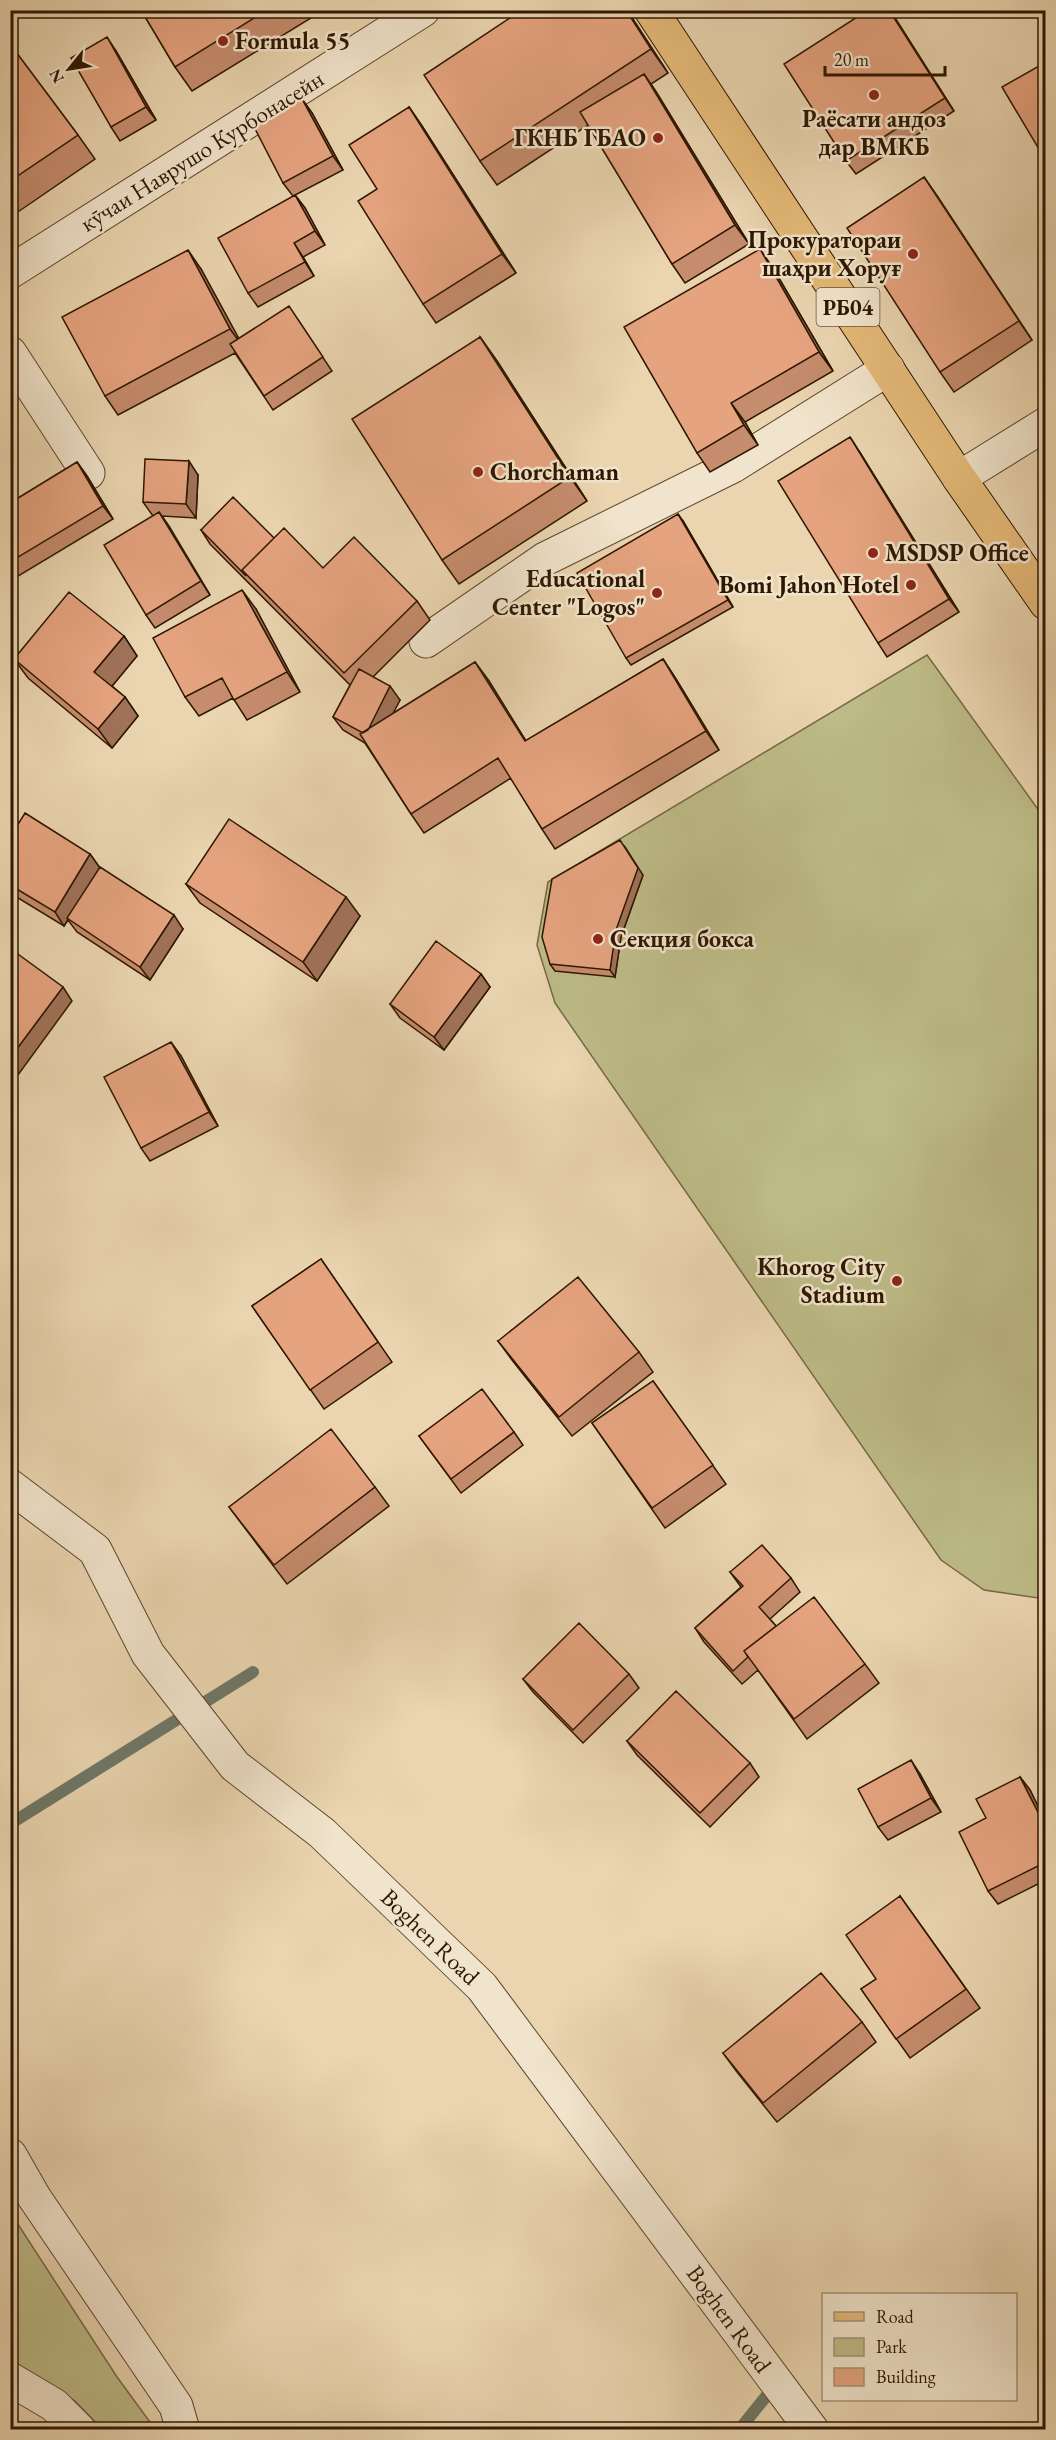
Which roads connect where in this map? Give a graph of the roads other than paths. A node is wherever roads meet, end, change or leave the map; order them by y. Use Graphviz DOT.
graph roads {
  1 [pos="423,10"];
  2 [pos="651,10"];
  3 [pos="10,272"];
  4 [pos="10,353"];
  5 [pos="888,369"];
  6 [pos="1046,424"];
  7 [pos="88,473"];
  8 [pos="959,478"];
  9 [pos="1046,603"];
  10 [pos="426,641"];
  11 [pos="10,1486"];
  12 [pos="10,2155"];
  13 [pos="10,2379"];
  14 [pos="79,2430"];
  15 [pos="183,2430"];
  16 [pos="812,2430"];
  1 -- 3 [label="street, кӯчаи Наврушо Курбонасейн"];
  2 -- 5 [label="main road, РБ04"];
  4 -- 7 [label="street"];
  5 -- 8 [label="main road, РБ04"];
  5 -- 10 [label="street"];
  6 -- 8 [label="street"];
  8 -- 9 [label="main road, РБ04"];
  11 -- 16 [label="street, Boghen Road"];
  12 -- 15 [label="street"];
  13 -- 14 [label="street"];
}
